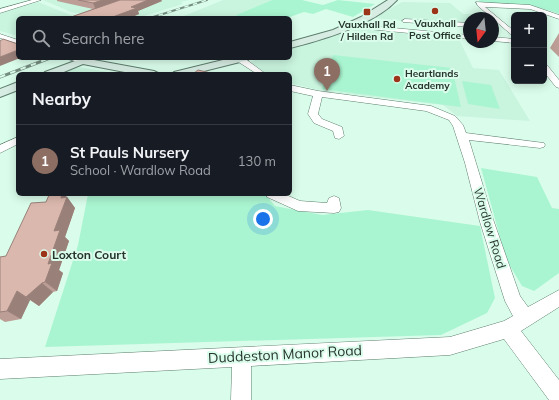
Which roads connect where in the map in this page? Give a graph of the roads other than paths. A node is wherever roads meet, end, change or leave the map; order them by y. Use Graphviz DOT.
graph roads {
  1 [pos="38,0"];
  2 [pos="393,0"];
  3 [pos="473,0"];
  4 [pos="480,5"];
  5 [pos="0,11"];
  6 [pos="558,17"];
  7 [pos="405,21"];
  8 [pos="463,25"];
  9 [pos="350,26"];
  10 [pos="499,26"];
  11 [pos="505,27"];
  12 [pos="511,32"];
  13 [pos="0,36"];
  14 [pos="463,36"];
  15 [pos="499,40"];
  16 [pos="15,41"];
  17 [pos="511,41"];
  18 [pos="0,43"];
  19 [pos="292,44"];
  20 [pos="74,60"];
  21 [pos="238,60"];
  22 [pos="243,60"];
  23 [pos="547,69"];
  24 [pos="547,70"];
  25 [pos="53,72"];
  26 [pos="136,72"];
  27 [pos="187,72"];
  28 [pos="259,72"];
  29 [pos="559,72"];
  30 [pos="559,85"];
  31 [pos="16,87"];
  32 [pos="292,88"];
  33 [pos="0,93"];
  34 [pos="318,94"];
  35 [pos="339,130"];
  36 [pos="461,136"];
  37 [pos="16,141"];
  38 [pos="540,145"];
  39 [pos="0,149"];
  40 [pos="276,196"];
  41 [pos="334,207"];
  42 [pos="559,298"];
  43 [pos="525,318"];
  44 [pos="508,329"];
  45 [pos="242,356"];
  46 [pos="0,369"];
  47 [pos="559,397"];
  48 [pos="241,400"];
  1 -- 5 [label="street"];
  2 -- 9 [label="main road"];
  3 -- 4 [label="street"];
  4 -- 6 [label="street"];
  4 -- 11 [label="street"];
  7 -- 8 [label="street"];
  9 -- 14 [label="street"];
  9 -- 19 [label="main road"];
  10 -- 11 [label="street"];
  11 -- 12 [label="street"];
  13 -- 16 [label="street"];
  15 -- 17 [label="street"];
  16 -- 18 [label="street"];
  20 -- 25 [label="main road"];
  20 -- 26 [label="main road"];
  21 -- 27 [label="main road"];
  22 -- 28 [label="street"];
  23 -- 29 [label="street"];
  24 -- 30 [label="street"];
  31 -- 33 [label="main road"];
  32 -- 34 [label="street, Wardlow Road"];
  34 -- 35 [label="street"];
  34 -- 36 [label="street, Wardlow Road"];
  36 -- 38 [label="street"];
  36 -- 43 [label="street, Wardlow Road"];
  37 -- 39 [label="street"];
  40 -- 41 [label="street"];
  42 -- 43 [label="street, Duddeston Manor Road"];
  43 -- 44 [label="street, Duddeston Manor Road"];
  44 -- 45 [label="street, Duddeston Manor Road"];
  44 -- 47 [label="street"];
  45 -- 46 [label="street, Duddeston Manor Road"];
  45 -- 48 [label="street"];
}
